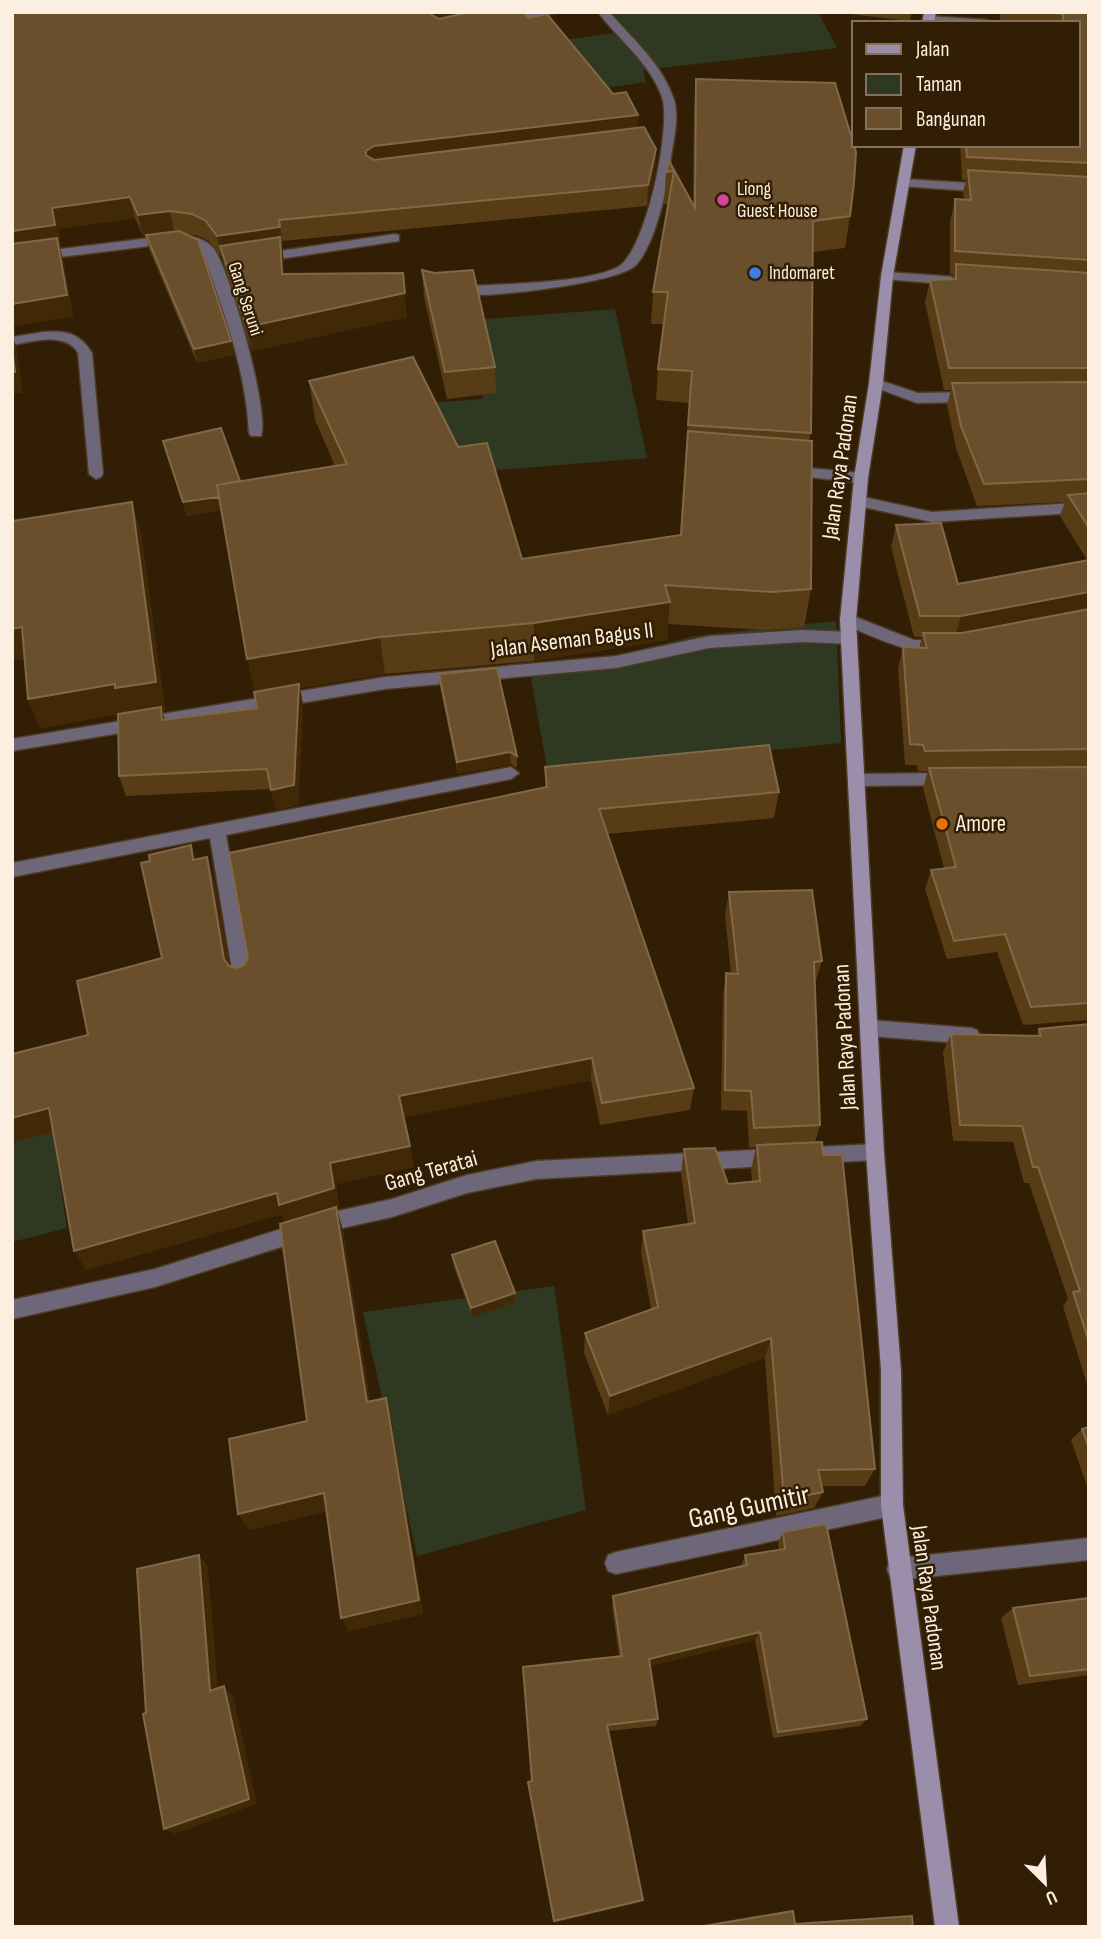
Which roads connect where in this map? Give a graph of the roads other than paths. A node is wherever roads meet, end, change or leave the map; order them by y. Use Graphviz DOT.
graph roads {
  1 [pos="554,12"];
  2 [pos="603,12"];
  3 [pos="929,18"];
  4 [pos="964,21"];
  5 [pos="490,24"];
  6 [pos="666,139"];
  7 [pos="652,140"];
  8 [pos="910,147"];
  9 [pos="903,183"];
  10 [pos="996,188"];
  11 [pos="395,238"];
  12 [pos="12,259"];
  13 [pos="227,263"];
  14 [pos="887,276"];
  15 [pos="968,282"];
  16 [pos="446,292"];
  17 [pos="12,341"];
  18 [pos="876,383"];
  19 [pos="983,397"];
  20 [pos="256,433"];
  21 [pos="779,470"];
  22 [pos="96,474"];
  23 [pos="861,478"];
  24 [pos="859,501"];
  25 [pos="1089,508"];
  26 [pos="849,629"];
  27 [pos="955,646"];
  28 [pos="12,745"];
  29 [pos="510,773"];
  30 [pos="966,779"];
  31 [pos="857,780"];
  32 [pos="217,829"];
  33 [pos="12,870"];
  34 [pos="243,982"];
  35 [pos="870,1028"];
  36 [pos="985,1037"];
  37 [pos="875,1152"];
  38 [pos="12,1310"];
  39 [pos="892,1505"];
  40 [pos="1089,1549"];
  41 [pos="616,1563"];
  42 [pos="898,1569"];
  43 [pos="947,1927"];
  1 -- 5 [label="street"];
  2 -- 6 [label="street"];
  3 -- 4 [label="street"];
  6 -- 7 [label="street"];
  6 -- 16 [label="street"];
  8 -- 9 [label="main road, Jalan Raya Padonan"];
  9 -- 10 [label="street"];
  9 -- 14 [label="main road, Jalan Raya Padonan"];
  11 -- 13 [label="street"];
  12 -- 13 [label="street, Gang Seruni"];
  13 -- 20 [label="street, Gang Seruni"];
  14 -- 15 [label="street"];
  14 -- 18 [label="main road, Jalan Raya Padonan"];
  17 -- 22 [label="street"];
  18 -- 19 [label="street"];
  18 -- 23 [label="main road, Jalan Raya Padonan"];
  21 -- 23 [label="street"];
  23 -- 24 [label="main road, Jalan Raya Padonan"];
  24 -- 25 [label="street"];
  24 -- 26 [label="main road, Jalan Raya Padonan"];
  26 -- 27 [label="street, Jalan Aseman Bagus II"];
  26 -- 28 [label="street, Jalan Aseman Bagus II"];
  26 -- 31 [label="main road, Jalan Raya Padonan"];
  29 -- 32 [label="street"];
  30 -- 31 [label="street"];
  31 -- 35 [label="main road, Jalan Raya Padonan"];
  32 -- 33 [label="street"];
  32 -- 34 [label="street"];
  35 -- 36 [label="street"];
  35 -- 37 [label="main road, Jalan Raya Padonan"];
  37 -- 38 [label="street, Gang Teratai"];
  37 -- 39 [label="main road, Jalan Raya Padonan"];
  39 -- 41 [label="street, Gang Gumitir"];
  39 -- 42 [label="main road, Jalan Raya Padonan"];
  40 -- 42 [label="street"];
  42 -- 43 [label="main road, Jalan Raya Padonan"];
}
